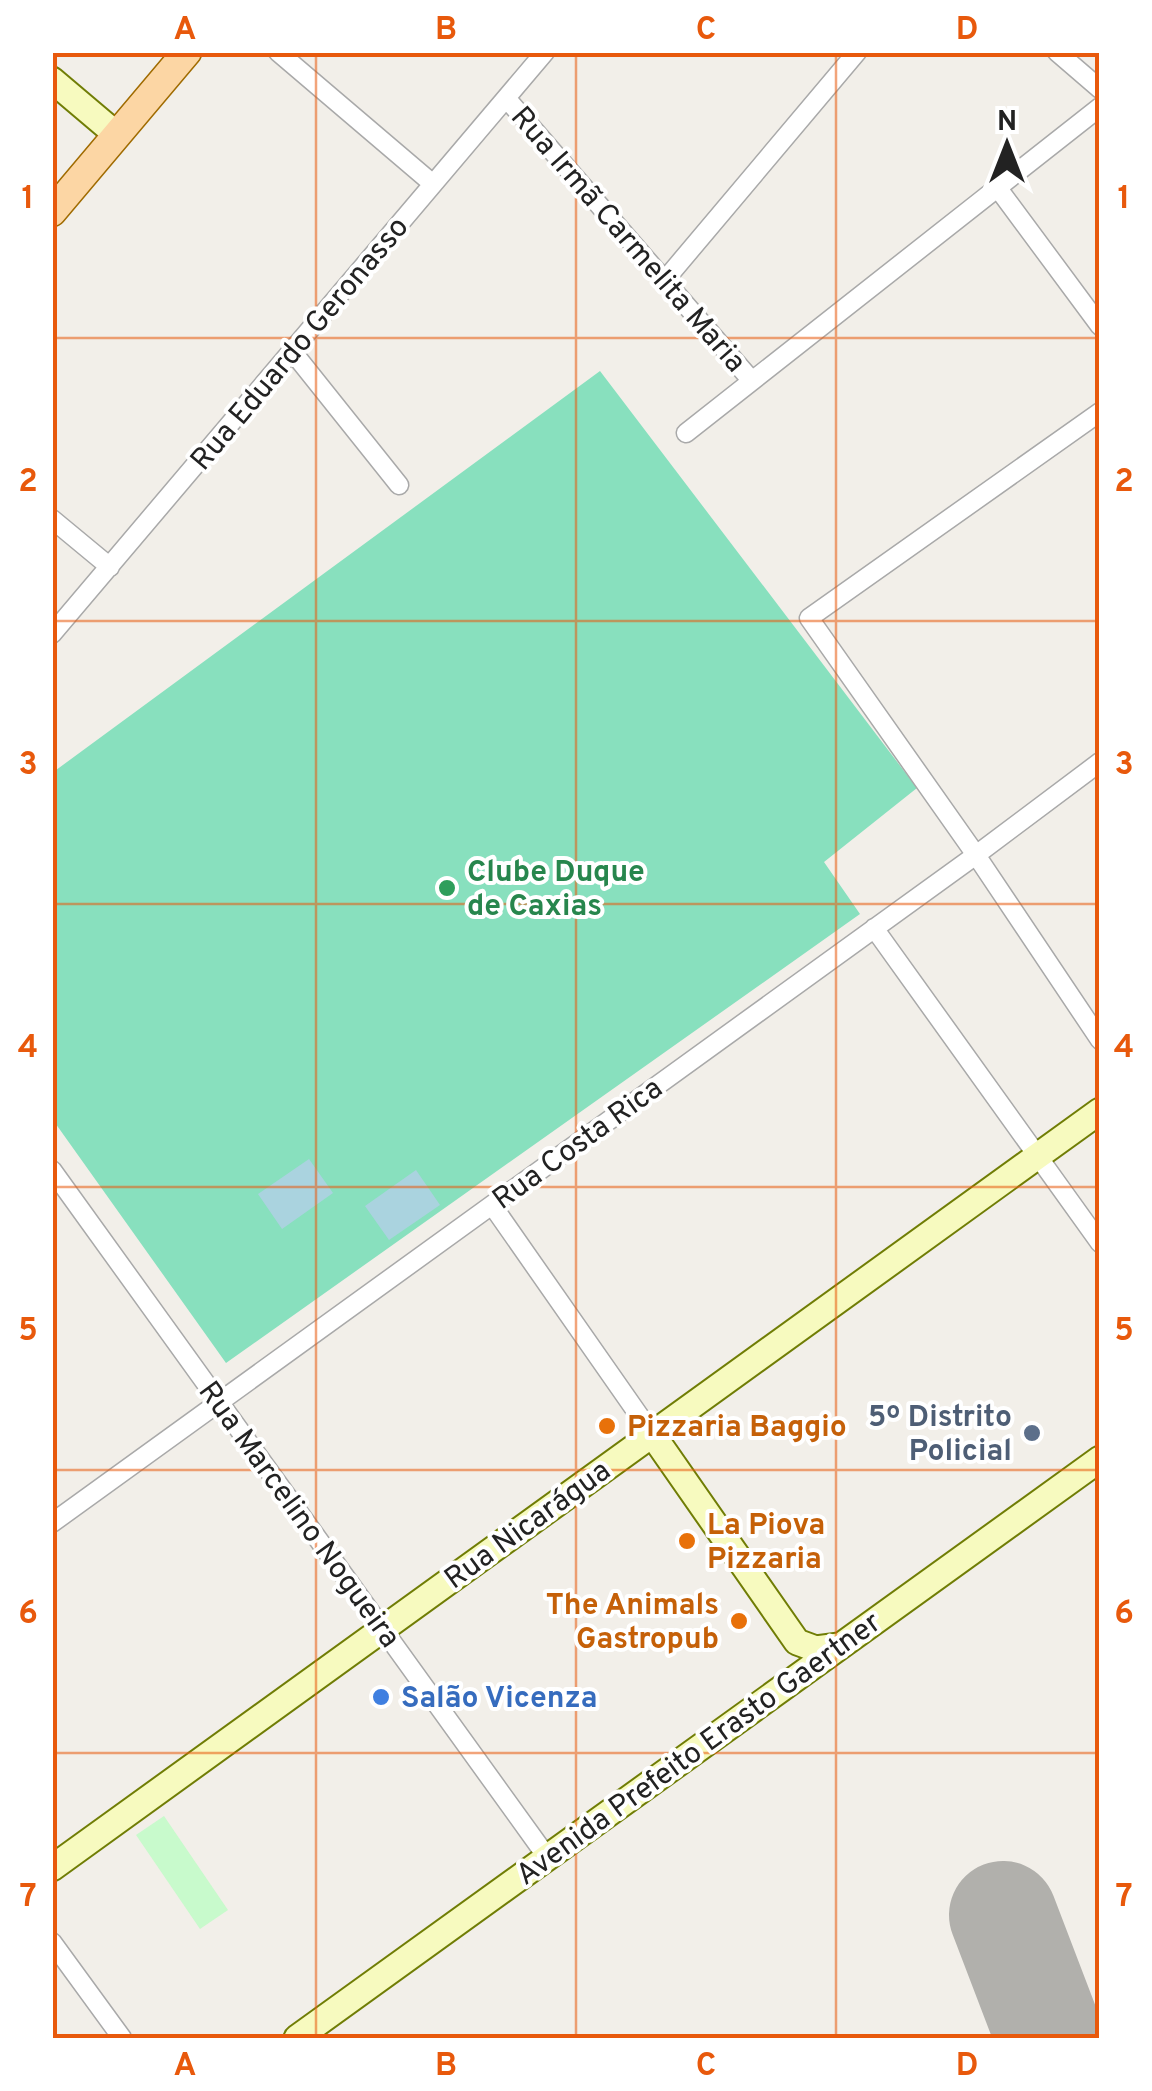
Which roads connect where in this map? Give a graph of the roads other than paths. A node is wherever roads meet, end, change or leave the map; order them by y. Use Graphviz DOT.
graph roads {
  1 [pos="187,52"];
  2 [pos="278,52"];
  3 [pos="545,52"];
  4 [pos="857,52"];
  5 [pos="1057,52"];
  6 [pos="52,80"];
  7 [pos="1100,89"];
  8 [pos="506,98"];
  9 [pos="1100,106"];
  10 [pos="118,135"];
  11 [pos="433,184"];
  12 [pos="998,188"];
  13 [pos="52,212"];
  14 [pos="665,280"];
  15 [pos="1100,326"];
  16 [pos="292,351"];
  17 [pos="752,381"];
  18 [pos="1100,412"];
  19 [pos="686,433"];
  20 [pos="400,485"];
  21 [pos="52,519"];
  22 [pos="110,566"];
  23 [pos="52,634"];
  24 [pos="1100,762"];
  25 [pos="976,854"];
  26 [pos="874,928"];
  27 [pos="1100,1040"];
  28 [pos="1100,1111"];
  29 [pos="1037,1156"];
  30 [pos="52,1170"];
  31 [pos="492,1205"];
  32 [pos="1100,1243"];
  33 [pos="219,1402"];
  34 [pos="652,1434"];
  35 [pos="1100,1459"];
  36 [pos="52,1523"];
  37 [pos="382,1629"];
  38 [pos="796,1642"];
  39 [pos="839,1646"];
  40 [pos="786,1684"];
  41 [pos="547,1857"];
  42 [pos="52,1868"];
  43 [pos="52,1942"];
  44 [pos="122,2038"];
  45 [pos="296,2038"];
  1 -- 10 [label="main road"];
  2 -- 11 [label="street"];
  3 -- 8 [label="street, Rua Eduardo Geronasso"];
  4 -- 14 [label="street"];
  5 -- 7 [label="street"];
  6 -- 10 [label="main road"];
  8 -- 11 [label="street, Rua Eduardo Geronasso"];
  8 -- 14 [label="street, Rua Irmã Carmelita Maria"];
  9 -- 12 [label="street"];
  10 -- 13 [label="main road"];
  11 -- 16 [label="street, Rua Eduardo Geronasso"];
  12 -- 15 [label="street"];
  12 -- 17 [label="street"];
  14 -- 17 [label="street, Rua Irmã Carmelita Maria"];
  16 -- 20 [label="street"];
  16 -- 22 [label="street, Rua Eduardo Geronasso"];
  17 -- 19 [label="street"];
  18 -- 25 [label="street"];
  21 -- 22 [label="street"];
  22 -- 23 [label="street, Rua Eduardo Geronasso"];
  24 -- 25 [label="street, Rua Costa Rica"];
  25 -- 26 [label="street, Rua Costa Rica"];
  25 -- 27 [label="street"];
  26 -- 29 [label="street"];
  26 -- 31 [label="street, Rua Costa Rica"];
  28 -- 29 [label="main road, Rua Nicarágua"];
  29 -- 32 [label="street"];
  29 -- 34 [label="main road, Rua Nicarágua"];
  30 -- 33 [label="street, Rua Marcelino Nogueira"];
  31 -- 33 [label="street, Rua Costa Rica"];
  31 -- 34 [label="street"];
  33 -- 36 [label="street, Rua Costa Rica"];
  33 -- 37 [label="street, Rua Marcelino Nogueira"];
  34 -- 37 [label="main road, Rua Nicarágua"];
  34 -- 38 [label="main road"];
  35 -- 39 [label="main road, Avenida Prefeito Erasto Gaertner"];
  37 -- 41 [label="street, Rua Marcelino Nogueira"];
  37 -- 42 [label="main road, Rua Nicarágua"];
  38 -- 39 [label="main road"];
  38 -- 40 [label="main road"];
  39 -- 40 [label="main road, Avenida Prefeito Erasto Gaertner"];
  40 -- 41 [label="main road, Avenida Prefeito Erasto Gaertner"];
  41 -- 45 [label="main road, Avenida Prefeito Erasto Gaertner"];
  43 -- 44 [label="street"];
}
